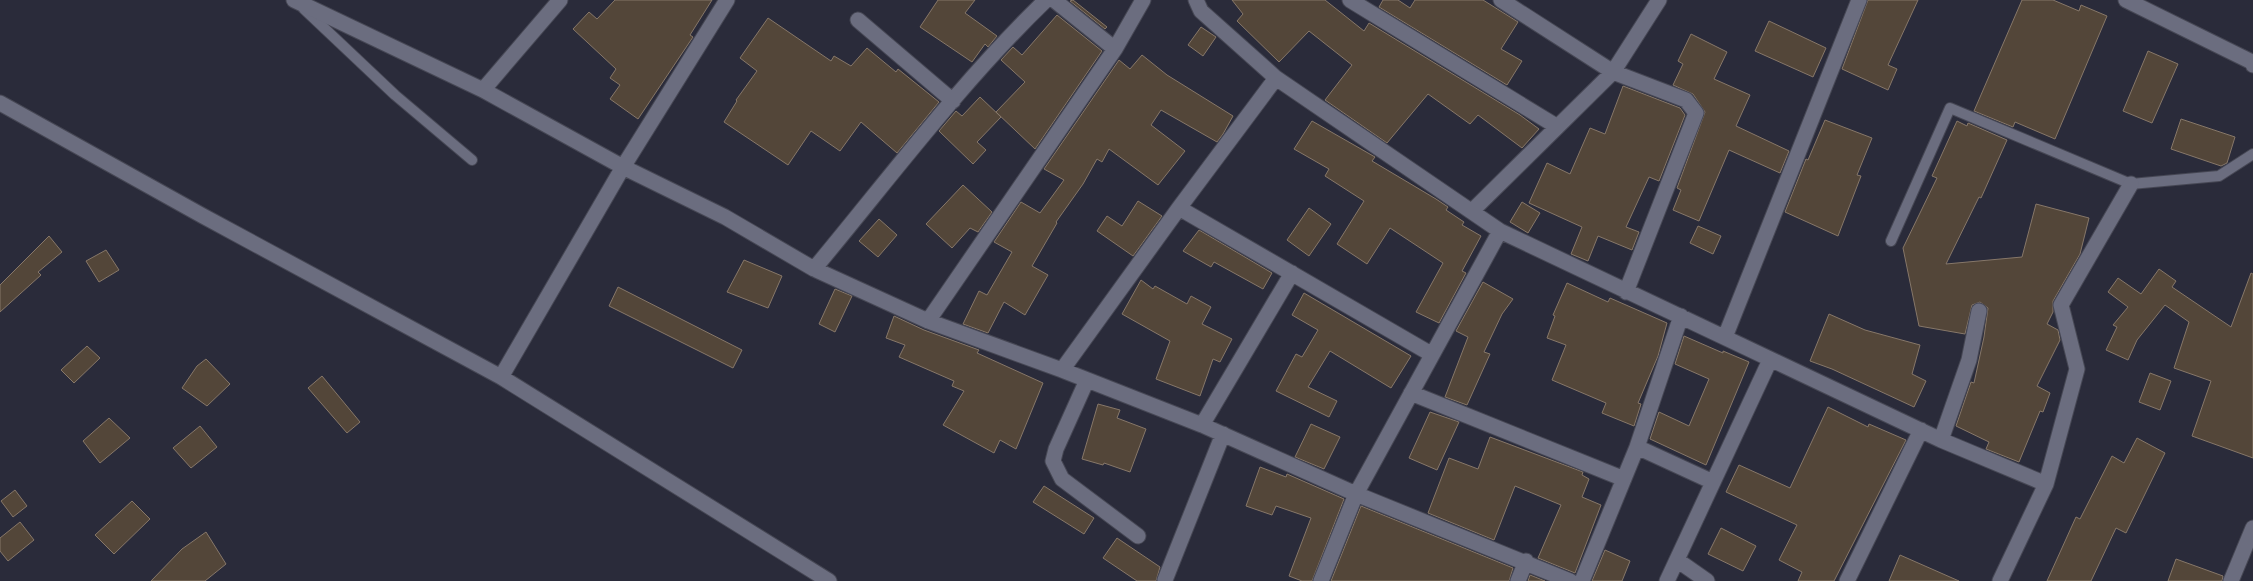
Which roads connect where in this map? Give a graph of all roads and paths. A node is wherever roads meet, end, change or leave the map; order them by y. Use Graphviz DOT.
graph roads {
  1 [pos="295,0"];
  2 [pos="560,0"];
  3 [pos="727,0"];
  4 [pos="1046,0"];
  5 [pos="1054,0"];
  6 [pos="1143,0"];
  7 [pos="1196,0"];
  8 [pos="1350,0"];
  9 [pos="1501,0"];
  10 [pos="1659,0"];
  11 [pos="1859,0"];
  12 [pos="2126,0"];
  13 [pos="858,20"];
  14 [pos="1115,49"];
  15 [pos="2253,65"];
  16 [pos="1613,72"];
  17 [pos="1276,78"];
  18 [pos="483,90"];
  19 [pos="953,101"];
  20 [pos="0,103"];
  21 [pos="1556,126"];
  22 [pos="2253,154"];
  23 [pos="472,160"];
  24 [pos="623,167"];
  25 [pos="2131,184"];
  26 [pos="1178,208"];
  27 [pos="1472,211"];
  28 [pos="1500,231"];
  29 [pos="1891,241"];
  30 [pos="814,269"];
  31 [pos="1292,273"];
  32 [pos="1626,292"];
  33 [pos="1979,311"];
  34 [pos="1681,316"];
  35 [pos="928,320"];
  36 [pos="1725,337"];
  37 [pos="1431,354"];
  38 [pos="1770,360"];
  39 [pos="1062,370"];
  40 [pos="501,377"];
  41 [pos="1087,380"];
  42 [pos="1410,393"];
  43 [pos="1202,425"];
  44 [pos="1921,430"];
  45 [pos="1223,434"];
  46 [pos="1941,440"];
  47 [pos="1637,447"];
  48 [pos="1624,479"];
  49 [pos="1712,482"];
  50 [pos="2046,484"];
  51 [pos="1356,494"];
  52 [pos="2253,528"];
  53 [pos="1138,536"];
  54 [pos="1677,560"];
  55 [pos="1526,561"];
  56 [pos="2007,578"];
  57 [pos="1165,580"];
  58 [pos="829,581"];
  59 [pos="1321,581"];
  60 [pos="1518,581"];
  61 [pos="1570,581"];
  62 [pos="1582,581"];
  63 [pos="1667,581"];
  64 [pos="1708,581"];
  65 [pos="1847,581"];
  66 [pos="2231,581"];
  1 -- 18 [label="street"];
  1 -- 23 [label="lane"];
  2 -- 18 [label="street"];
  3 -- 24 [label="street"];
  4 -- 19 [label="street"];
  5 -- 14 [label="street"];
  6 -- 14 [label="street"];
  7 -- 17 [label="street"];
  8 -- 21 [label="street"];
  9 -- 16 [label="street"];
  10 -- 16 [label="street"];
  11 -- 36 [label="street"];
  12 -- 15 [label="street"];
  13 -- 19 [label="street"];
  14 -- 35 [label="street"];
  16 -- 21 [label="street"];
  16 -- 32 [label="street"];
  17 -- 26 [label="street"];
  17 -- 27 [label="street"];
  18 -- 24 [label="street"];
  19 -- 30 [label="street"];
  20 -- 40 [label="street"];
  21 -- 27 [label="street"];
  22 -- 25 [label="lane"];
  24 -- 30 [label="street"];
  24 -- 40 [label="street"];
  25 -- 29 [label="lane"];
  25 -- 50 [label="street"];
  26 -- 31 [label="street"];
  26 -- 39 [label="street"];
  27 -- 28 [label="street"];
  28 -- 32 [label="street"];
  28 -- 37 [label="street"];
  30 -- 35 [label="street"];
  31 -- 37 [label="street"];
  31 -- 43 [label="street"];
  32 -- 34 [label="street"];
  33 -- 46 [label="street"];
  34 -- 36 [label="street"];
  34 -- 47 [label="street"];
  35 -- 39 [label="street"];
  36 -- 38 [label="street"];
  37 -- 42 [label="street"];
  38 -- 44 [label="street"];
  38 -- 49 [label="street"];
  39 -- 41 [label="street"];
  40 -- 58 [label="street"];
  41 -- 43 [label="street"];
  41 -- 53 [label="street"];
  42 -- 48 [label="street"];
  42 -- 51 [label="street"];
  43 -- 45 [label="street"];
  44 -- 46 [label="street"];
  44 -- 65 [label="street"];
  45 -- 51 [label="street"];
  45 -- 57 [label="street"];
  46 -- 50 [label="street"];
  47 -- 48 [label="street"];
  47 -- 49 [label="street"];
  48 -- 62 [label="street"];
  49 -- 54 [label="street"];
  50 -- 56 [label="street"];
  51 -- 55 [label="street"];
  51 -- 59 [label="street"];
  52 -- 66 [label="street"];
  54 -- 63 [label="street"];
  54 -- 64 [label="street"];
  55 -- 60 [label="street"];
  55 -- 61 [label="street"];
}
